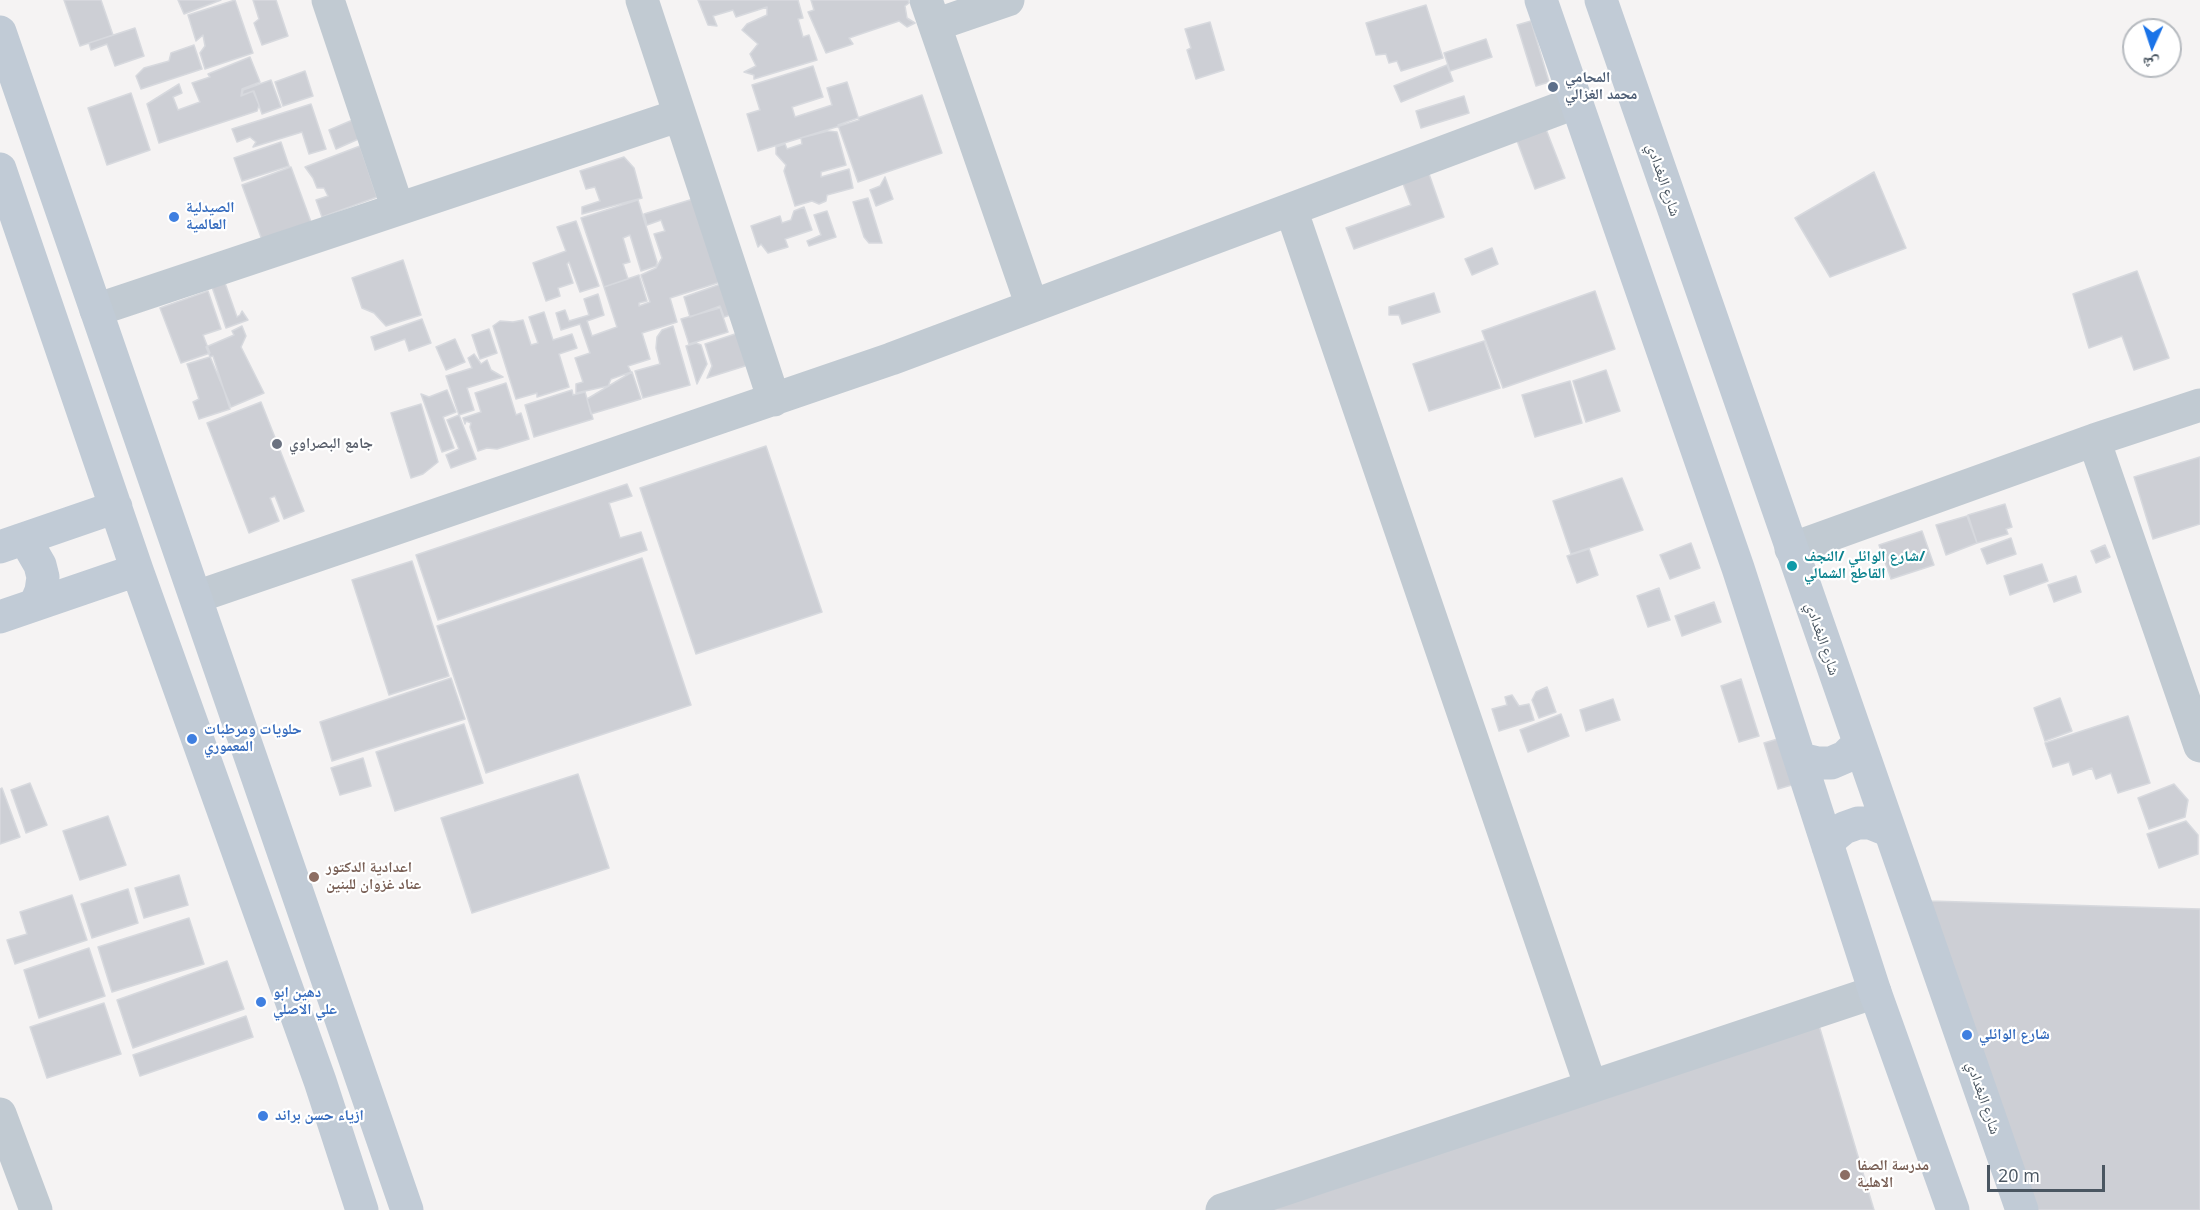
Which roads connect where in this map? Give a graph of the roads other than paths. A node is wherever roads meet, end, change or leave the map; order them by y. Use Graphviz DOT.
graph roads {
  1 [pos="328,0"];
  2 [pos="642,0"];
  3 [pos="1008,0"];
  4 [pos="1541,0"];
  5 [pos="1601,0"];
  6 [pos="931,13"];
  7 [pos="0,32"];
  8 [pos="1576,102"];
  9 [pos="680,115"];
  10 [pos="0,169"];
  11 [pos="398,209"];
  12 [pos="1291,209"];
  13 [pos="1032,306"];
  14 [pos="96,310"];
  15 [pos="774,400"];
  16 [pos="2200,405"];
  17 [pos="2094,440"];
  18 [pos="116,507"];
  19 [pos="10,543"];
  20 [pos="1791,549"];
  21 [pos="137,570"];
  22 [pos="196,597"];
  23 [pos="35,605"];
  24 [pos="0,617"];
  25 [pos="1857,740"];
  26 [pos="2200,743"];
  27 [pos="1801,759"];
  28 [pos="1890,831"];
  29 [pos="1828,847"];
  30 [pos="1875,992"];
  31 [pos="338,1010"];
  32 [pos="298,1019"];
  33 [pos="1591,1086"];
  34 [pos="370,1105"];
  35 [pos="0,1114"];
  36 [pos="332,1116"];
  37 [pos="36,1210"];
  38 [pos="362,1210"];
  39 [pos="407,1210"];
  40 [pos="1222,1210"];
  41 [pos="1953,1210"];
  42 [pos="2022,1210"];
  1 -- 11 [label="street"];
  2 -- 9 [label="street"];
  3 -- 6 [label="street"];
  4 -- 8 [label="street"];
  5 -- 20 [label="street, شارع البغدادي"];
  6 -- 13 [label="street"];
  7 -- 14 [label="street"];
  8 -- 12 [label="street"];
  8 -- 27 [label="street"];
  9 -- 11 [label="street"];
  9 -- 15 [label="street"];
  10 -- 18 [label="street"];
  11 -- 14 [label="street"];
  12 -- 13 [label="street"];
  12 -- 33 [label="street"];
  13 -- 15 [label="street"];
  14 -- 22 [label="street"];
  15 -- 22 [label="street"];
  16 -- 17 [label="street"];
  17 -- 20 [label="street"];
  17 -- 26 [label="street"];
  18 -- 19 [label="street"];
  18 -- 21 [label="street"];
  19 -- 23 [label="street"];
  20 -- 25 [label="street, شارع البغدادي"];
  21 -- 23 [label="street"];
  21 -- 32 [label="street"];
  22 -- 31 [label="street"];
  23 -- 24 [label="street"];
  25 -- 27 [label="street"];
  25 -- 28 [label="street, شارع البغدادي"];
  27 -- 29 [label="street"];
  28 -- 29 [label="street"];
  28 -- 42 [label="street, شارع البغدادي"];
  29 -- 30 [label="street"];
  30 -- 33 [label="street"];
  30 -- 41 [label="street"];
  31 -- 32 [label="street"];
  31 -- 34 [label="street"];
  32 -- 36 [label="street"];
  33 -- 40 [label="street"];
  34 -- 36 [label="street"];
  34 -- 39 [label="street"];
  35 -- 37 [label="street"];
  36 -- 38 [label="street"];
}
